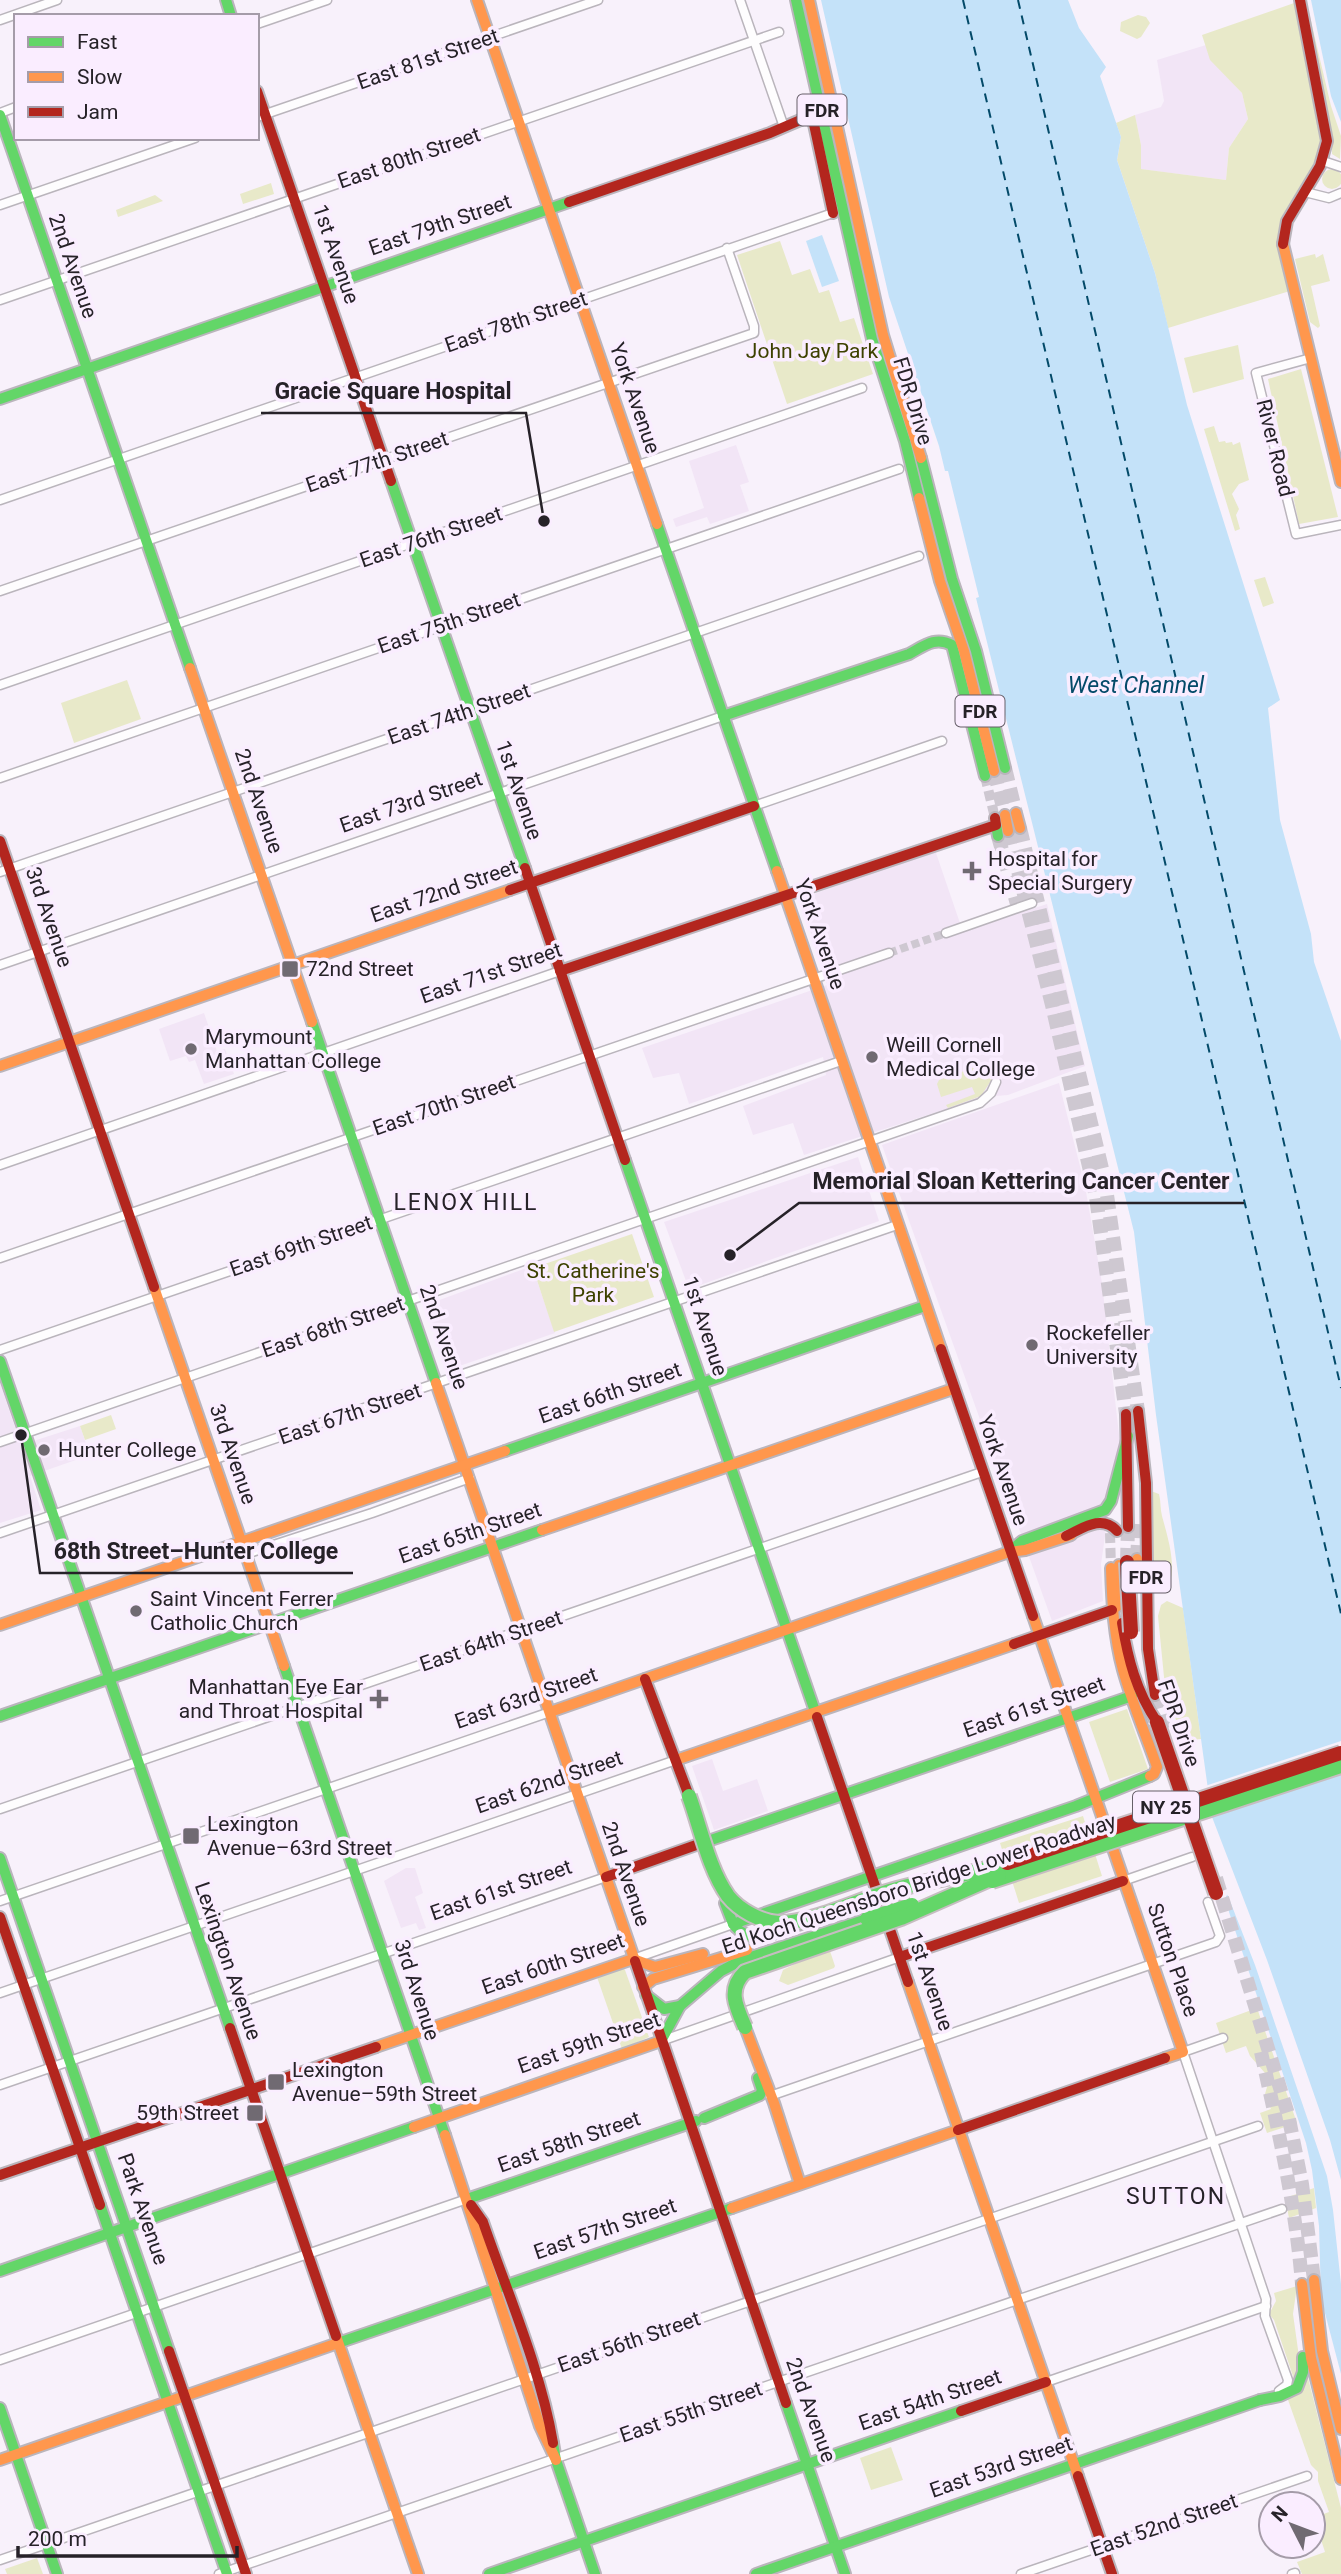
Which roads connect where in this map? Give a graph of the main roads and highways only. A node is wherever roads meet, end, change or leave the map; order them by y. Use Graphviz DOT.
graph roads {
  1 [pos="477,0"];
  2 [pos="796,0"];
  3 [pos="809,0"];
  4 [pos="1300,0"];
  5 [pos="0,114"];
  6 [pos="261,116"];
  7 [pos="548,210"];
  8 [pos="325,287"];
  9 [pos="872,340"];
  10 [pos="86,369"];
  11 [pos="0,399"];
  12 [pos="1341,482"];
  13 [pos="947,602"];
  14 [pos="952,645"];
  15 [pos="723,716"];
  16 [pos="995,772"];
  17 [pos="754,806"];
  18 [pos="1006,824"];
  19 [pos="0,841"];
  20 [pos="5,871"];
  21 [pos="529,884"];
  22 [pos="784,895"];
  23 [pos="291,965"];
  24 [pos="560,971"];
  25 [pos="69,1042"];
  26 [pos="0,1066"];
  27 [pos="925,1307"];
  28 [pos="0,1361"];
  29 [pos="702,1383"];
  30 [pos="953,1389"];
  31 [pos="1128,1436"];
  32 [pos="1143,1457"];
  33 [pos="730,1466"];
  34 [pos="468,1471"];
  35 [pos="1123,1529"];
  36 [pos="244,1548"];
  37 [pos="493,1548"];
  38 [pos="1009,1552"];
  39 [pos="81,1597"];
  40 [pos="1116,1604"];
  41 [pos="0,1625"];
  42 [pos="270,1625"];
  43 [pos="1126,1628"];
  44 [pos="787,1629"];
  45 [pos="1039,1636"];
  46 [pos="109,1679"];
  47 [pos="645,1679"];
  48 [pos="1155,1695"];
  49 [pos="1132,1696"];
  50 [pos="1141,1711"];
  51 [pos="550,1712"];
  52 [pos="816,1712"];
  53 [pos="0,1716"];
  54 [pos="1068,1718"];
  55 [pos="1341,1751"];
  56 [pos="676,1760"];
  57 [pos="1341,1764"];
  58 [pos="1156,1771"];
  59 [pos="843,1795"];
  60 [pos="1095,1799"];
  61 [pos="0,1858"];
  62 [pos="871,1875"];
  63 [pos="606,1877"];
  64 [pos="1123,1881"];
  65 [pos="1212,1897"];
  66 [pos="7,1899"];
  67 [pos="725,1903"];
  68 [pos="864,1911"];
  69 [pos="0,1917"];
  70 [pos="733,1924"];
  71 [pos="736,1953"];
  72 [pos="900,1957"];
  73 [pos="634,1959"];
  74 [pos="645,1991"];
  75 [pos="680,2006"];
  76 [pos="410,2035"];
  77 [pos="661,2041"];
  78 [pos="753,2049"];
  79 [pos="1182,2053"];
  80 [pos="250,2088"];
  81 [pos="438,2118"];
  82 [pos="697,2120"];
  83 [pos="958,2130"];
  84 [pos="98,2143"];
  85 [pos="80,2149"];
  86 [pos="279,2173"];
  87 [pos="0,2175"];
  88 [pos="800,2185"];
  89 [pos="467,2199"];
  90 [pos="720,2212"];
  91 [pos="127,2226"];
  92 [pos="108,2232"];
  93 [pos="491,2244"];
  94 [pos="487,2269"];
  95 [pos="0,2271"];
  96 [pos="500,2288"];
  97 [pos="1305,2327"];
  98 [pos="338,2343"];
  99 [pos="1046,2382"];
  100 [pos="185,2396"];
  101 [pos="167,2403"];
  102 [pos="0,2408"];
  103 [pos="1341,2429"];
  104 [pos="15,2454"];
  105 [pos="0,2460"];
  106 [pos="1074,2464"];
  107 [pos="809,2465"];
  108 [pos="1341,2479"];
  109 [pos="584,2541"];
  110 [pos="836,2547"];
  111 [pos="244,2570"];
  112 [pos="224,2573"];
  113 [pos="57,2574"];
  114 [pos="418,2574"];
  115 [pos="489,2574"];
  116 [pos="595,2574"];
  117 [pos="756,2574"];
  118 [pos="845,2574"];
  119 [pos="1112,2574"];
  1 -- 7 [label="main road, York Avenue"];
  2 -- 9 [label="main road, FDR Drive / FDR"];
  3 -- 16 [label="main road, FDR Drive / FDR"];
  4 -- 12 [label="main road"];
  5 -- 10 [label="main road, 2nd Avenue"];
  6 -- 8 [label="main road, 1st Avenue"];
  7 -- 8 [label="main road, East 79th Street"];
  7 -- 9 [label="main road, East 79th Street"];
  7 -- 15 [label="main road, York Avenue"];
  8 -- 10 [label="main road, East 79th Street"];
  8 -- 21 [label="main road, 1st Avenue"];
  9 -- 13 [label="main road, FDR Drive / FDR"];
  10 -- 11 [label="main road, East 79th Street"];
  10 -- 23 [label="main road, 2nd Avenue"];
  13 -- 14 [label="main road"];
  13 -- 16 [label="main road, FDR Drive / FDR"];
  14 -- 15 [label="main road, East 73rd Street"];
  14 -- 16 [label="main road"];
  15 -- 17 [label="main road, York Avenue"];
  17 -- 21 [label="main road, East 72nd Street"];
  17 -- 22 [label="main road, York Avenue"];
  18 -- 22 [label="main road, East 71st Street"];
  19 -- 20 [label="main road, 3rd Avenue"];
  20 -- 25 [label="main road, 3rd Avenue"];
  21 -- 23 [label="main road, East 72nd Street"];
  21 -- 24 [label="main road, 1st Avenue"];
  22 -- 24 [label="main road, East 71st Street"];
  22 -- 27 [label="main road, York Avenue"];
  23 -- 25 [label="main road, East 72nd Street"];
  23 -- 34 [label="main road, 2nd Avenue"];
  24 -- 29 [label="main road, 1st Avenue"];
  25 -- 26 [label="main road, East 72nd Street"];
  25 -- 36 [label="main road, 3rd Avenue"];
  27 -- 29 [label="main road, East 66th Street"];
  27 -- 30 [label="main road, York Avenue"];
  28 -- 39 [label="main road, Lexington Avenue"];
  29 -- 33 [label="main road, 1st Avenue"];
  29 -- 34 [label="main road, East 66th Street"];
  30 -- 33 [label="main road, East 65th Street"];
  30 -- 38 [label="main road, York Avenue"];
  31 -- 32 [label="main road, FDR Drive / FDR"];
  31 -- 35 [label="main road, FDR Drive / FDR"];
  31 -- 38 [label="main road"];
  32 -- 35 [label="main road"];
  32 -- 48 [label="main road, FDR Drive / FDR"];
  33 -- 37 [label="main road, East 65th Street"];
  33 -- 44 [label="main road, 1st Avenue"];
  34 -- 36 [label="main road, East 66th Street"];
  34 -- 37 [label="main road, 2nd Avenue"];
  35 -- 38 [label="main road, East 63rd Street"];
  36 -- 39 [label="main road, East 66th Street"];
  36 -- 42 [label="main road, 3rd Avenue"];
  37 -- 42 [label="main road, East 65th Street"];
  37 -- 51 [label="main road, 2nd Avenue"];
  38 -- 44 [label="main road, East 63rd Street"];
  38 -- 45 [label="main road, York Avenue"];
  39 -- 41 [label="main road, East 66th Street"];
  39 -- 46 [label="main road, Lexington Avenue"];
  40 -- 43 [label="main road"];
  40 -- 43 [label="main road, FDR Drive / FDR, bridge"];
  40 -- 45 [label="main road, East 62nd Street"];
  40 -- 49 [label="main road, FDR Drive"];
  42 -- 46 [label="main road, East 65th Street"];
  42 -- 76 [label="main road, 3rd Avenue"];
  43 -- 65 [label="main road, FDR Drive / FDR, bridge"];
  44 -- 47 [label="main road, East 63rd Street"];
  44 -- 52 [label="main road, 1st Avenue"];
  45 -- 52 [label="main road, East 62nd Street"];
  45 -- 54 [label="main road, York Avenue"];
  46 -- 53 [label="main road, East 65th Street"];
  46 -- 80 [label="main road, Lexington Avenue"];
  47 -- 51 [label="main road, East 63rd Street"];
  47 -- 56 [label="main road"];
  49 -- 50 [label="main road"];
  49 -- 54 [label="main road, East 61st Street"];
  49 -- 58 [label="main road, FDR Drive"];
  51 -- 63 [label="main road, 2nd Avenue"];
  52 -- 56 [label="main road, East 62nd Street"];
  52 -- 59 [label="main road, 1st Avenue"];
  54 -- 59 [label="main road, East 61st Street"];
  54 -- 60 [label="main road, York Avenue"];
  55 -- 56 [label="main road, bridge"];
  55 -- 68 [label="main road, NY 25, bridge"];
  57 -- 68 [label="main road, Ed Koch Queensboro Bridge Lower Roadway / NY 25, bridge"];
  57 -- 78 [label="main road, bridge"];
  58 -- 60 [label="main road, East 60th Street"];
  59 -- 62 [label="main road, 1st Avenue"];
  59 -- 63 [label="main road, East 61st Street"];
  60 -- 62 [label="main road, East 60th Street"];
  60 -- 64 [label="main road, York Avenue"];
  61 -- 66 [label="main road, Park Avenue"];
  62 -- 70 [label="main road, East 60th Street"];
  62 -- 72 [label="main road, 1st Avenue"];
  63 -- 73 [label="main road, 2nd Avenue"];
  64 -- 72 [label="main road, East 59th Street"];
  64 -- 79 [label="main road, Sutton Place"];
  66 -- 84 [label="main road, Park Avenue"];
  67 -- 70 [label="main road"];
  68 -- 70 [label="main road"];
  68 -- 71 [label="main road, NY 25"];
  68 -- 75 [label="main road, Ed Koch Queensboro Bridge Lower Roadway / NY 25"];
  69 -- 85 [label="main road, Park Avenue"];
  71 -- 73 [label="main road, NY 25"];
  71 -- 74 [label="main road"];
  72 -- 83 [label="main road, 1st Avenue"];
  73 -- 74 [label="main road, 2nd Avenue"];
  73 -- 76 [label="main road, East 60th Street"];
  74 -- 75 [label="main road"];
  74 -- 77 [label="main road, 2nd Avenue"];
  75 -- 77 [label="main road, NY 25"];
  76 -- 80 [label="main road, East 60th Street"];
  76 -- 81 [label="main road, 3rd Avenue"];
  77 -- 81 [label="main road, East 59th Street"];
  77 -- 82 [label="main road, 2nd Avenue"];
  78 -- 82 [label="main road"];
  78 -- 88 [label="main road"];
  79 -- 83 [label="main road, East 57th Street"];
  80 -- 84 [label="main road, East 60th Street"];
  80 -- 86 [label="main road, Lexington Avenue"];
  81 -- 86 [label="main road, East 59th Street"];
  81 -- 89 [label="main road, 3rd Avenue"];
  82 -- 89 [label="main road, East 58th Street"];
  82 -- 90 [label="main road, 2nd Avenue"];
  83 -- 88 [label="main road, East 57th Street"];
  83 -- 99 [label="main road, 1st Avenue"];
  84 -- 85 [label="main road, East 60th Street"];
  84 -- 91 [label="main road, Park Avenue"];
  85 -- 87 [label="main road, East 60th Street"];
  85 -- 92 [label="main road, Park Avenue"];
  86 -- 91 [label="main road, East 59th Street"];
  86 -- 98 [label="main road, Lexington Avenue"];
  88 -- 90 [label="main road, East 57th Street"];
  89 -- 93 [label="main road, 3rd Avenue"];
  89 -- 94 [label="main road, 3rd Avenue"];
  90 -- 96 [label="main road, East 57th Street"];
  90 -- 107 [label="main road, 2nd Avenue"];
  91 -- 92 [label="main road, East 59th Street"];
  91 -- 100 [label="main road, Park Avenue"];
  92 -- 95 [label="main road, East 59th Street"];
  92 -- 101 [label="main road, Park Avenue"];
  93 -- 94 [label="main road"];
  93 -- 96 [label="main road, 3rd Avenue"];
  94 -- 96 [label="main road, 3rd Avenue"];
  96 -- 98 [label="main road, East 57th Street"];
  96 -- 109 [label="main road, 3rd Avenue"];
  97 -- 103 [label="main road"];
  97 -- 106 [label="main road, East 53rd Street"];
  97 -- 108 [label="main road"];
  98 -- 100 [label="main road, East 57th Street"];
  98 -- 114 [label="main road, Lexington Avenue"];
  99 -- 106 [label="main road, 1st Avenue"];
  99 -- 107 [label="main road, East 54th Street"];
  100 -- 101 [label="main road, East 57th Street"];
  100 -- 111 [label="main road, Park Avenue"];
  101 -- 104 [label="main road, East 57th Street"];
  101 -- 112 [label="main road, Park Avenue"];
  102 -- 104 [label="main road"];
  104 -- 105 [label="main road, East 57th Street"];
  104 -- 113 [label="main road"];
  106 -- 110 [label="main road, East 53rd Street"];
  106 -- 119 [label="main road, 1st Avenue"];
  107 -- 109 [label="main road, East 54th Street"];
  107 -- 110 [label="main road, 2nd Avenue"];
  109 -- 115 [label="main road, East 54th Street"];
  109 -- 116 [label="main road, 3rd Avenue"];
  110 -- 117 [label="main road, East 53rd Street"];
  110 -- 118 [label="main road, 2nd Avenue"];
}
